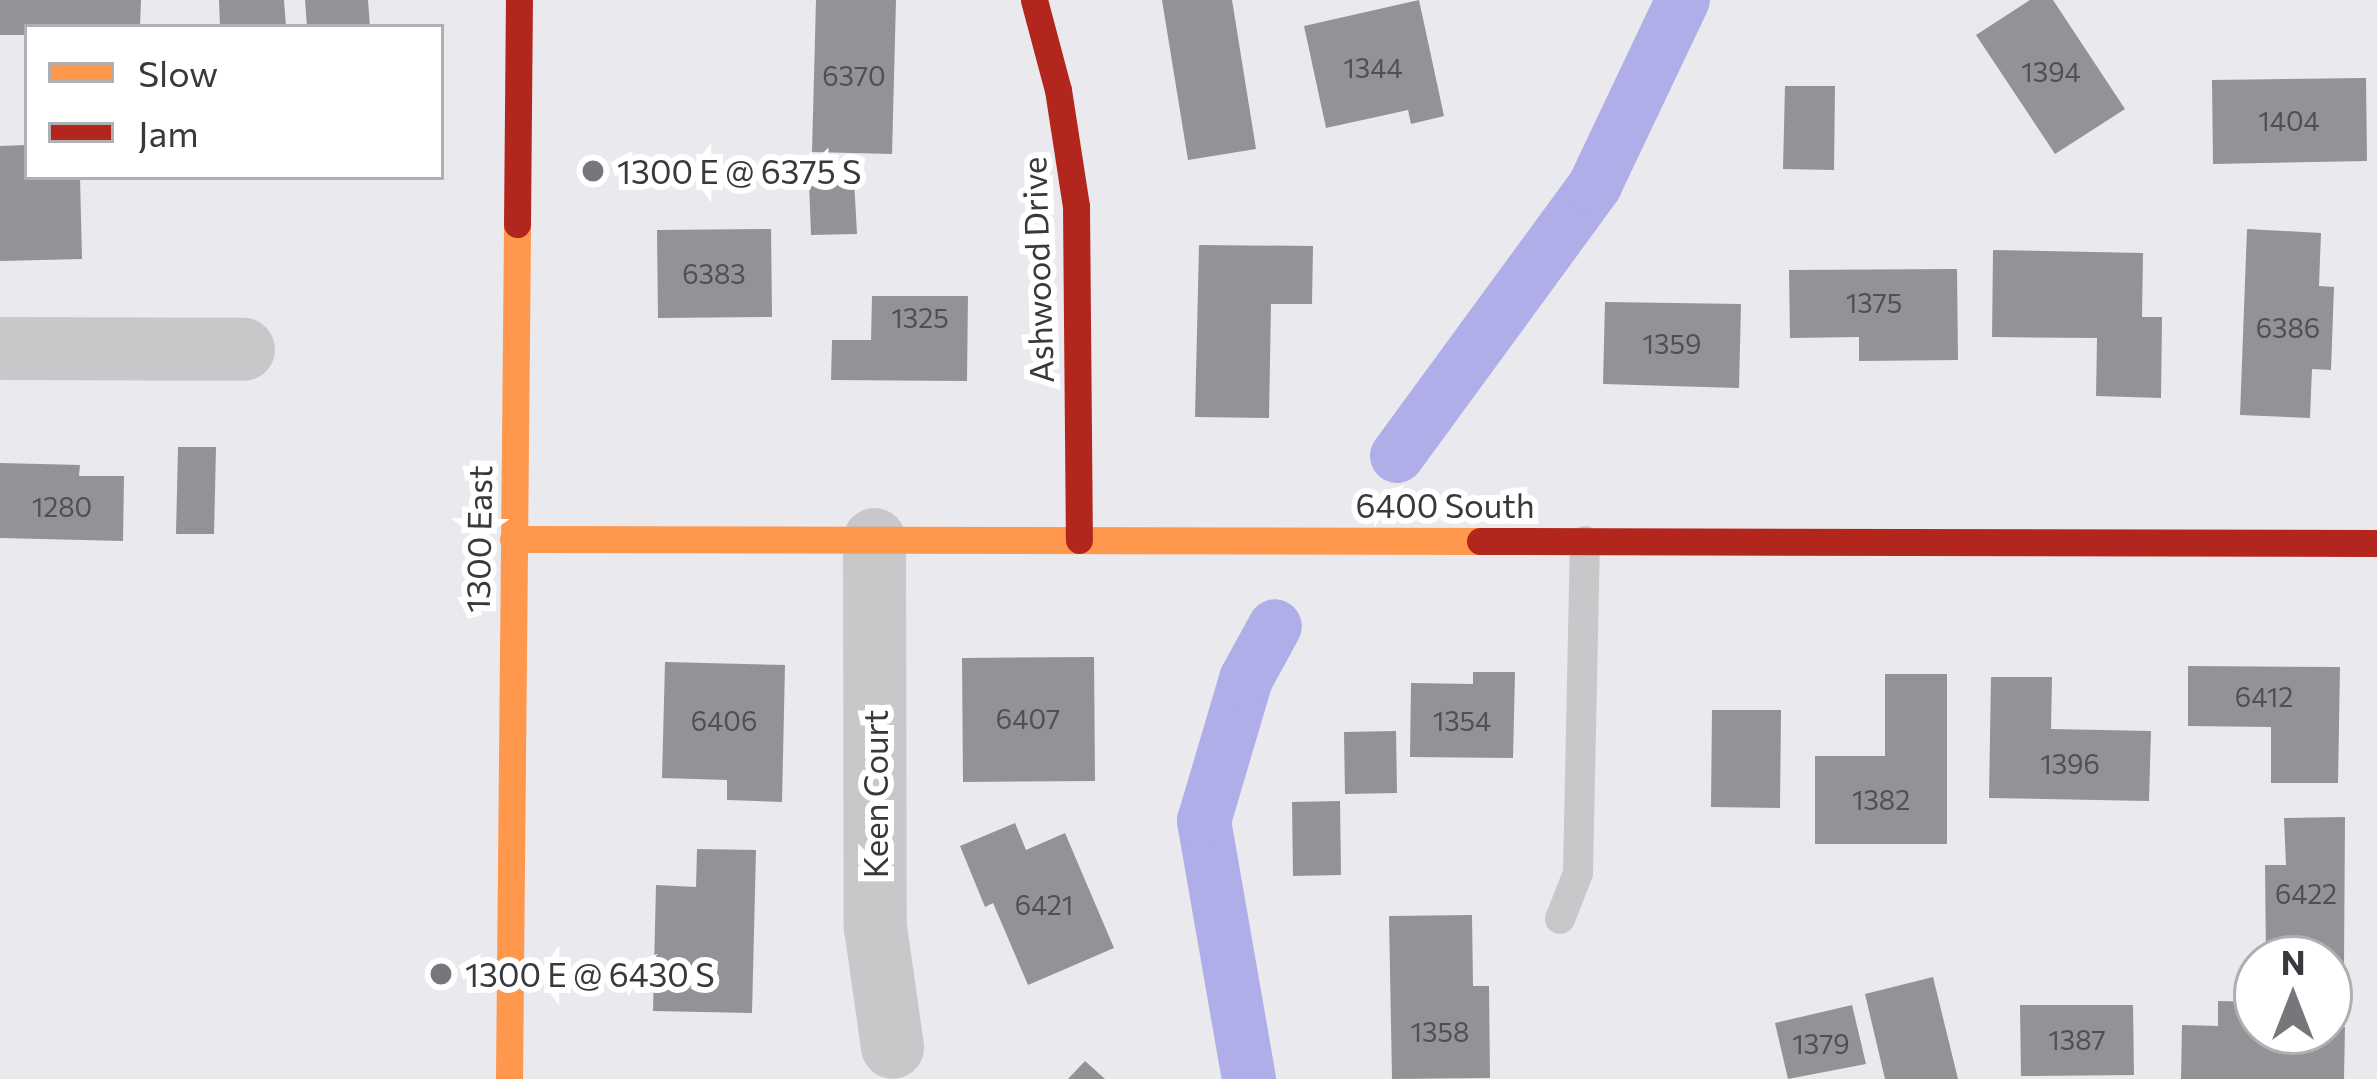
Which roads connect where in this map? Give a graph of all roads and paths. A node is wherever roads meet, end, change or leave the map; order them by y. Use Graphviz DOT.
graph roads {
  1 [pos="519,0"];
  2 [pos="1034,0"];
  3 [pos="0,347"];
  4 [pos="243,350"];
  5 [pos="513,538"];
  6 [pos="874,539"];
  7 [pos="1079,540"];
  8 [pos="1585,541"];
  9 [pos="2377,544"];
  10 [pos="1560,919"];
  11 [pos="892,1047"];
  12 [pos="509,1079"];
  1 -- 5 [label="street, 1300 East"];
  2 -- 7 [label="street, Ashwood Drive"];
  3 -- 4 [label="street"];
  5 -- 6 [label="street, 6400 South"];
  5 -- 12 [label="street, 1300 East"];
  6 -- 7 [label="street, 6400 South"];
  6 -- 11 [label="street, Keen Court"];
  7 -- 8 [label="street, 6400 South"];
  8 -- 9 [label="street, 6400 South"];
  8 -- 10 [label="lane"];
}
